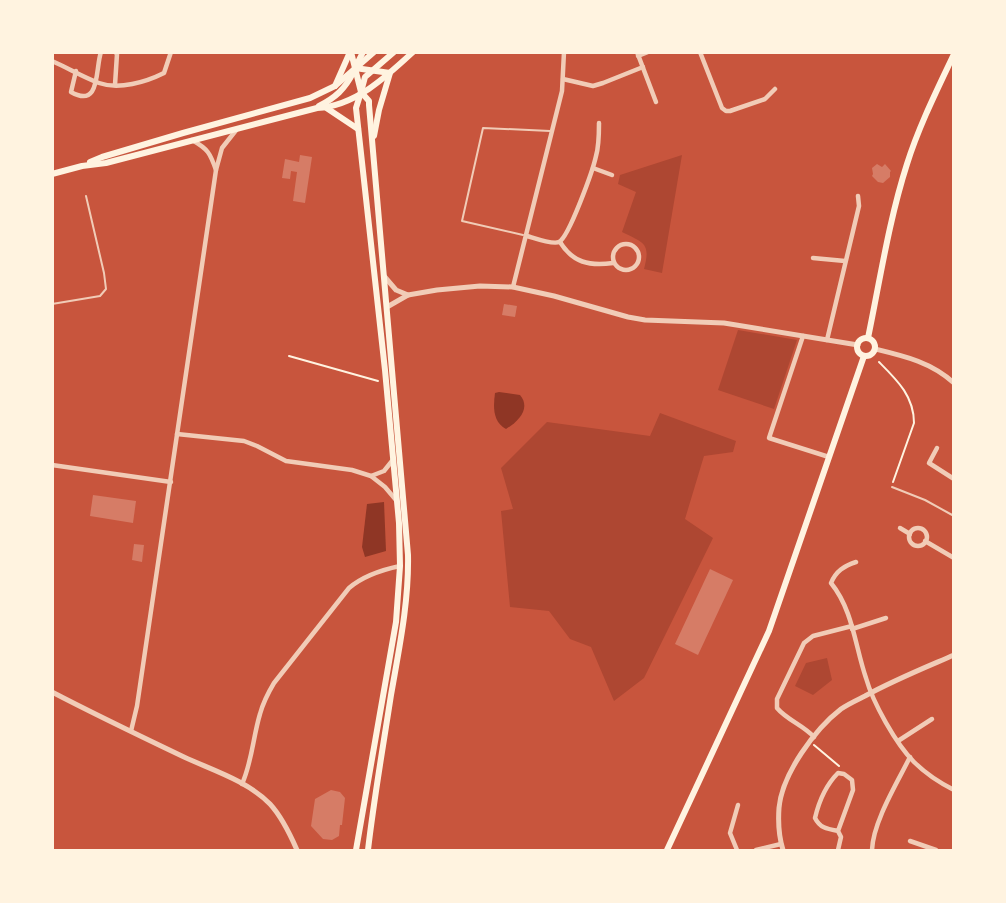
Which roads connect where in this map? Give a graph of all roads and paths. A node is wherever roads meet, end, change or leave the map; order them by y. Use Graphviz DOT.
graph roads {
  1 [pos="101,52"];
  2 [pos="115,52"];
  3 [pos="171,52"];
  4 [pos="351,52"];
  5 [pos="363,52"];
  6 [pos="374,52"];
  7 [pos="394,52"];
  8 [pos="413,52"];
  9 [pos="564,52"];
  10 [pos="648,52"];
  11 [pos="701,52"];
  12 [pos="637,54"];
  13 [pos="954,54"];
  14 [pos="52,61"];
  15 [pos="643,67"];
  16 [pos="355,68"];
  17 [pos="76,71"];
  18 [pos="373,71"];
  19 [pos="390,73"];
  20 [pos="563,79"];
  21 [pos="96,82"];
  22 [pos="116,85"];
  23 [pos="335,86"];
  24 [pos="775,89"];
  25 [pos="361,92"];
  26 [pos="656,102"];
  27 [pos="325,107"];
  28 [pos="317,108"];
  29 [pos="599,123"];
  30 [pos="237,128"];
  31 [pos="358,129"];
  32 [pos="551,131"];
  33 [pos="191,140"];
  34 [pos="373,144"];
  35 [pos="82,166"];
  36 [pos="593,168"];
  37 [pos="216,170"];
  38 [pos="52,174"];
  39 [pos="612,175"];
  40 [pos="86,196"];
  41 [pos="858,196"];
  42 [pos="527,236"];
  43 [pos="560,242"];
  44 [pos="814,257"];
  45 [pos="845,261"];
  46 [pos="614,263"];
  47 [pos="384,276"];
  48 [pos="513,287"];
  49 [pos="408,295"];
  50 [pos="52,304"];
  51 [pos="387,307"];
  52 [pos="803,335"];
  53 [pos="868,338"];
  54 [pos="827,340"];
  55 [pos="858,345"];
  56 [pos="875,349"];
  57 [pos="289,356"];
  58 [pos="864,356"];
  59 [pos="879,362"];
  60 [pos="386,383"];
  61 [pos="954,383"];
  62 [pos="177,434"];
  63 [pos="937,448"];
  64 [pos="829,457"];
  65 [pos="393,460"];
  66 [pos="52,465"];
  67 [pos="371,476"];
  68 [pos="954,479"];
  69 [pos="171,482"];
  70 [pos="892,486"];
  71 [pos="396,500"];
  72 [pos="954,516"];
  73 [pos="900,528"];
  74 [pos="910,534"];
  75 [pos="925,541"];
  76 [pos="954,558"];
  77 [pos="856,562"];
  78 [pos="400,566"];
  79 [pos="886,618"];
  80 [pos="852,628"];
  81 [pos="954,655"];
  82 [pos="52,692"];
  83 [pos="871,692"];
  84 [pos="932,719"];
  85 [pos="131,731"];
  86 [pos="812,740"];
  87 [pos="898,741"];
  88 [pos="910,757"];
  89 [pos="838,773"];
  90 [pos="242,785"];
  91 [pos="954,790"];
  92 [pos="738,805"];
  93 [pos="838,831"];
  94 [pos="910,841"];
  95 [pos="782,847"];
  96 [pos="297,850"];
  97 [pos="356,850"];
  98 [pos="368,850"];
  99 [pos="667,850"];
  100 [pos="737,850"];
  101 [pos="756,850"];
  102 [pos="838,850"];
  103 [pos="872,850"];
  104 [pos="936,850"];
  1 -- 21 [label="street"];
  2 -- 22 [label="street"];
  3 -- 22 [label="street"];
  4 -- 16 [label="main road"];
  4 -- 23 [label="main road"];
  5 -- 16 [label="main road"];
  6 -- 16 [label="main road"];
  7 -- 18 [label="main road"];
  8 -- 19 [label="main road"];
  9 -- 20 [label="street"];
  10 -- 12 [label="street"];
  11 -- 24 [label="street"];
  12 -- 15 [label="street"];
  13 -- 53 [label="main road"];
  14 -- 17 [label="street"];
  15 -- 20 [label="street"];
  15 -- 26 [label="street"];
  16 -- 18 [label="main road"];
  16 -- 23 [label="main road"];
  16 -- 25 [label="main road"];
  16 -- 28 [label="main road"];
  17 -- 21 [label="street"];
  17 -- 21 [label="street"];
  18 -- 19 [label="main road"];
  18 -- 25 [label="main road"];
  19 -- 25 [label="main road"];
  19 -- 34 [label="main road"];
  20 -- 32 [label="street"];
  21 -- 22 [label="street"];
  23 -- 35 [label="main road"];
  25 -- 27 [label="main road"];
  25 -- 31 [label="main road"];
  25 -- 34 [label="main road"];
  27 -- 28 [label="main road"];
  27 -- 31 [label="main road"];
  28 -- 30 [label="main road"];
  29 -- 36 [label="street"];
  30 -- 33 [label="main road"];
  30 -- 37 [label="street"];
  31 -- 60 [label="main road"];
  32 -- 42 [label="street"];
  32 -- 42 [label="lane"];
  33 -- 35 [label="main road"];
  33 -- 37 [label="street"];
  34 -- 47 [label="main road"];
  35 -- 38 [label="main road"];
  36 -- 39 [label="street"];
  36 -- 43 [label="street"];
  37 -- 62 [label="street"];
  40 -- 50 [label="lane"];
  41 -- 45 [label="street"];
  42 -- 43 [label="street"];
  42 -- 48 [label="street"];
  43 -- 46 [label="street"];
  44 -- 45 [label="street"];
  45 -- 54 [label="street"];
  46 -- 46 [label="street"];
  47 -- 49 [label="street"];
  47 -- 51 [label="main road"];
  48 -- 49 [label="street"];
  48 -- 52 [label="street"];
  49 -- 51 [label="street"];
  51 -- 98 [label="main road"];
  52 -- 54 [label="street"];
  52 -- 64 [label="street"];
  53 -- 55 [label="main road"];
  53 -- 56 [label="main road"];
  54 -- 55 [label="street"];
  55 -- 58 [label="main road"];
  56 -- 58 [label="main road"];
  56 -- 61 [label="street"];
  57 -- 60 [label="path"];
  58 -- 64 [label="main road"];
  59 -- 70 [label="path"];
  60 -- 65 [label="main road"];
  62 -- 67 [label="street"];
  62 -- 69 [label="street"];
  63 -- 68 [label="street"];
  64 -- 99 [label="main road"];
  65 -- 67 [label="street"];
  65 -- 71 [label="main road"];
  66 -- 69 [label="street"];
  67 -- 71 [label="street"];
  69 -- 85 [label="street"];
  70 -- 72 [label="lane"];
  71 -- 78 [label="main road"];
  73 -- 74 [label="street"];
  74 -- 75 [label="street"];
  74 -- 75 [label="street"];
  75 -- 76 [label="street"];
  77 -- 80 [label="street"];
  78 -- 90 [label="street"];
  78 -- 97 [label="main road"];
  79 -- 80 [label="street"];
  80 -- 83 [label="street"];
  80 -- 86 [label="street"];
  81 -- 83 [label="street"];
  82 -- 85 [label="street"];
  83 -- 86 [label="street"];
  83 -- 87 [label="street"];
  84 -- 87 [label="street"];
  85 -- 90 [label="street"];
  86 -- 89 [label="path"];
  86 -- 95 [label="street"];
  87 -- 88 [label="street"];
  88 -- 91 [label="street"];
  88 -- 103 [label="street"];
  89 -- 93 [label="street"];
  89 -- 93 [label="street"];
  90 -- 96 [label="street"];
  92 -- 100 [label="street"];
  93 -- 102 [label="street"];
  94 -- 104 [label="street"];
  95 -- 101 [label="street"];
}
